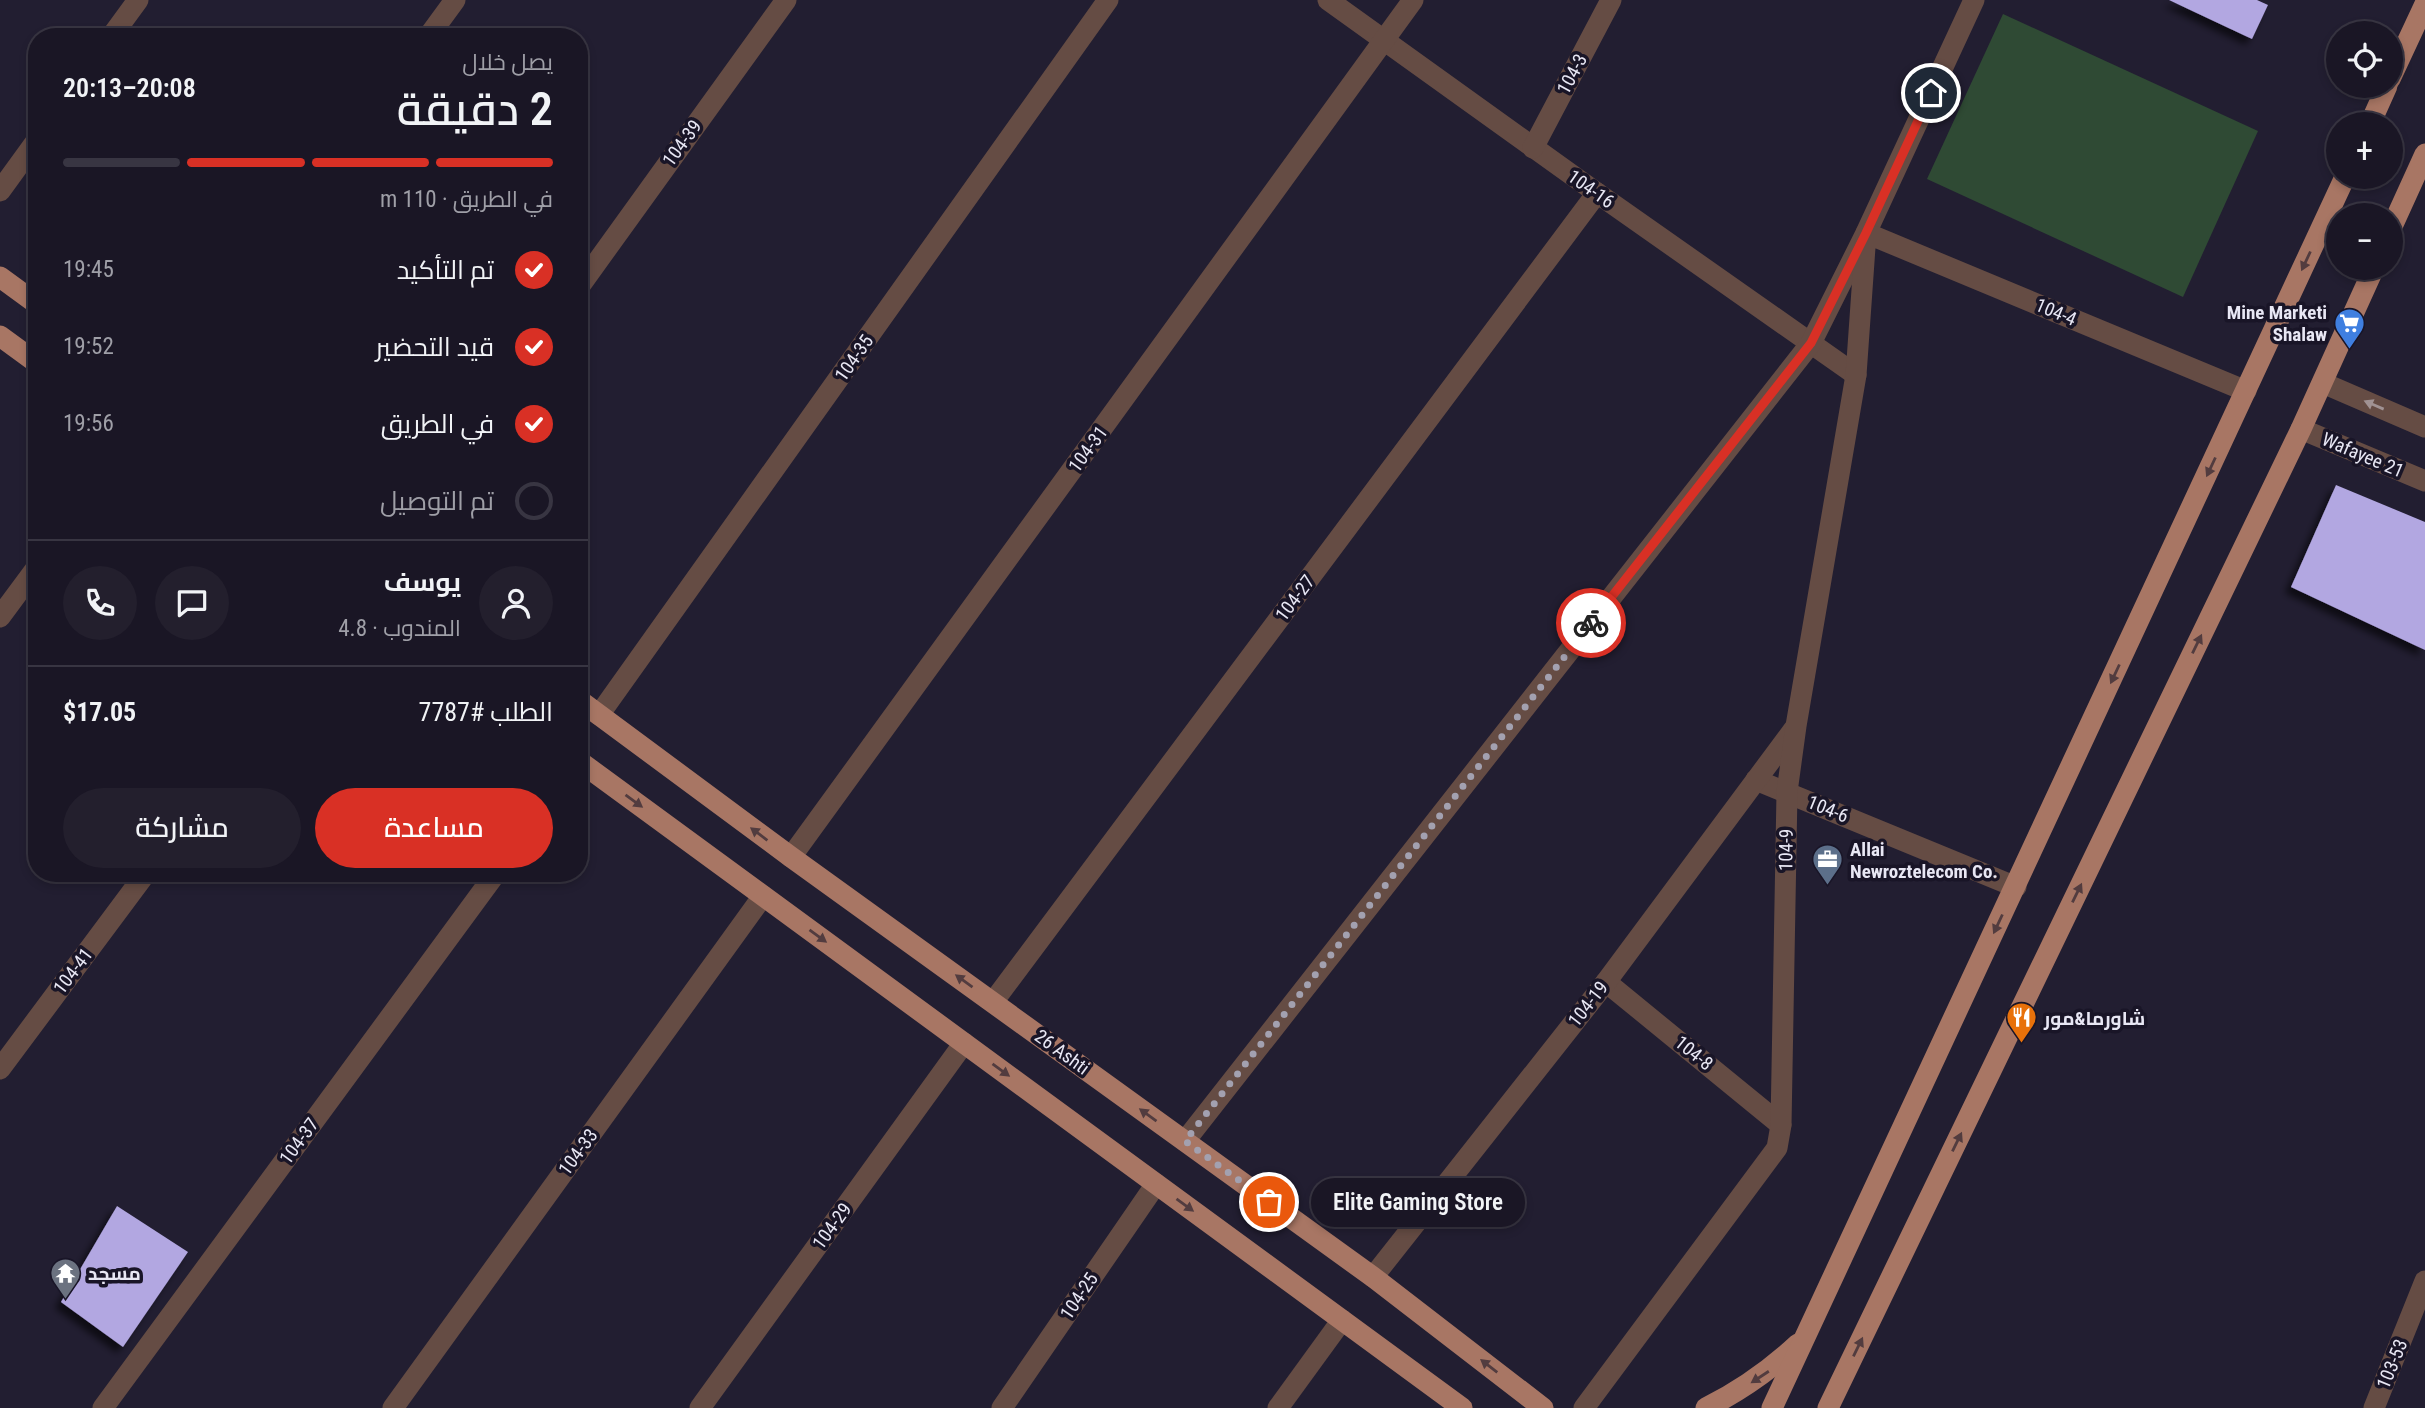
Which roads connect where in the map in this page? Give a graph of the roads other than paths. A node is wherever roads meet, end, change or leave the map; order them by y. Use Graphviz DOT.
graph roads {
  1 [pos="138,0"];
  2 [pos="455,0"];
  3 [pos="786,0"];
  4 [pos="1108,0"];
  5 [pos="1328,0"];
  6 [pos="1413,0"];
  7 [pos="1611,0"];
  8 [pos="1973,0"];
  9 [pos="2425,4"];
  10 [pos="118,28"];
  11 [pos="435,28"];
  12 [pos="1385,41"];
  13 [pos="2403,51"];
  14 [pos="1533,148"];
  15 [pos="28,152"];
  16 [pos="2425,154"];
  17 [pos="2339,189"];
  18 [pos="0,191"];
  19 [pos="1597,193"];
  20 [pos="2403,203"];
  21 [pos="1866,233"];
  22 [pos="588,275"];
  23 [pos="0,277"];
  24 [pos="2369,280"];
  25 [pos="28,297"];
  26 [pos="0,336"];
  27 [pos="1811,343"];
  28 [pos="28,356"];
  29 [pos="1856,375"];
  30 [pos="2323,383"];
  31 [pos="2246,391"];
  32 [pos="2425,427"];
  33 [pos="2301,429"];
  34 [pos="2425,481"];
  35 [pos="28,579"];
  36 [pos="0,617"];
  37 [pos="588,707"];
  38 [pos="599,715"];
  39 [pos="1796,726"];
  40 [pos="588,768"];
  41 [pos="1756,780"];
  42 [pos="1787,792"];
  43 [pos="791,857"];
  44 [pos="139,882"];
  45 [pos="489,882"];
  46 [pos="2016,887"];
  47 [pos="764,896"];
  48 [pos="1606,982"];
  49 [pos="993,1002"];
  50 [pos="964,1043"];
  51 [pos="0,1069"];
  52 [pos="1782,1125"];
  53 [pos="1185,1141"];
  54 [pos="1156,1184"];
  55 [pos="1374,1277"];
  56 [pos="2425,1281"];
  57 [pos="1342,1320"];
  58 [pos="1808,1336"];
  59 [pos="1839,1386"];
  60 [pos="103,1408"];
  61 [pos="393,1408"];
  62 [pos="700,1408"];
  63 [pos="1002,1408"];
  64 [pos="1278,1408"];
  65 [pos="1462,1408"];
  66 [pos="1543,1408"];
  67 [pos="1584,1408"];
  68 [pos="1706,1408"];
  69 [pos="1772,1408"];
  70 [pos="1828,1408"];
  71 [pos="1836,1408"];
  72 [pos="2374,1408"];
  1 -- 10 [label="street"];
  2 -- 11 [label="street"];
  3 -- 22 [label="street, 104-39"];
  4 -- 38 [label="street, 104-35"];
  5 -- 12 [label="street, 104-16"];
  6 -- 12 [label="street, 104-31"];
  7 -- 14 [label="street, 104-3"];
  8 -- 21 [label="street"];
  9 -- 13 [label="main road"];
  12 -- 14 [label="street, 104-16"];
  12 -- 43 [label="street, 104-31"];
  14 -- 19 [label="street, 104-16"];
  15 -- 18 [label="street"];
  16 -- 20 [label="main road"];
  17 -- 31 [label="main road, one-way"];
  19 -- 27 [label="street, 104-16"];
  19 -- 49 [label="street, 104-27"];
  21 -- 27 [label="street"];
  21 -- 29 [label="street, 104-9"];
  21 -- 31 [label="street, 104-4"];
  23 -- 25 [label="main road"];
  24 -- 30 [label="main road"];
  26 -- 28 [label="main road"];
  27 -- 29 [label="street, 104-16"];
  27 -- 53 [label="street"];
  29 -- 39 [label="street, 104-9"];
  32 -- 30 [label="street, one-way"];
  30 -- 33 [label="main road"];
  31 -- 46 [label="main road, one-way"];
  33 -- 34 [label="street, Wafayee 21"];
  59 -- 33 [label="main road, one-way"];
  35 -- 36 [label="street"];
  37 -- 38 [label="main road, 26 Ashti"];
  43 -- 38 [label="main road, 26 Ashti, one-way"];
  39 -- 41 [label="street, 104-19"];
  39 -- 42 [label="street, 104-9"];
  40 -- 47 [label="main road, one-way"];
  41 -- 42 [label="street, 104-6"];
  41 -- 48 [label="street, 104-19"];
  42 -- 46 [label="street, 104-6"];
  42 -- 52 [label="street, 104-9"];
  49 -- 43 [label="main road, 26 Ashti, one-way"];
  44 -- 51 [label="street, 104-41"];
  45 -- 60 [label="street, 104-37"];
  46 -- 58 [label="main road, one-way"];
  47 -- 50 [label="main road, one-way"];
  47 -- 61 [label="street, 104-33"];
  48 -- 52 [label="street, 104-8"];
  48 -- 55 [label="street, 104-19"];
  53 -- 49 [label="main road, 26 Ashti, one-way"];
  50 -- 54 [label="main road, one-way"];
  50 -- 62 [label="street, 104-29"];
  52 -- 67 [label="street, 104-9"];
  53 -- 55 [label="main road, 26 Ashti"];
  54 -- 57 [label="main road, one-way"];
  54 -- 63 [label="street, 104-25"];
  66 -- 55 [label="main road, 26 Ashti, one-way"];
  56 -- 72 [label="street, 103-53"];
  57 -- 64 [label="street"];
  57 -- 65 [label="main road"];
  58 -- 68 [label="main road, one-way"];
  58 -- 69 [label="main road"];
  59 -- 70 [label="main road"];
  59 -- 71 [label="main road"];
}
